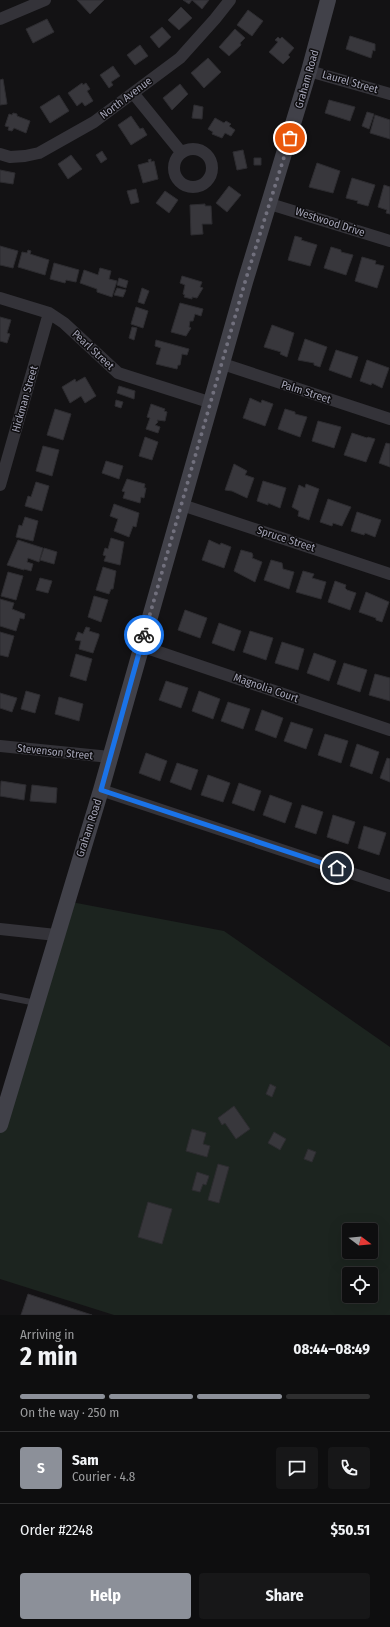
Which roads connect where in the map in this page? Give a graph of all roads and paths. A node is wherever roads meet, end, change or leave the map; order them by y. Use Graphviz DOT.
graph roads {
  1 [pos="45,0"];
  2 [pos="230,0"];
  3 [pos="328,0"];
  4 [pos="0,19"];
  5 [pos="309,71"];
  6 [pos="133,92"];
  7 [pos="390,94"];
  8 [pos="181,152"];
  9 [pos="0,154"];
  10 [pos="270,204"];
  11 [pos="390,241"];
  12 [pos="0,298"];
  13 [pos="49,313"];
  14 [pos="223,364"];
  15 [pos="212,403"];
  16 [pos="390,419"];
  17 [pos="3,464"];
  18 [pos="0,485"];
  19 [pos="182,505"];
  20 [pos="390,574"];
  21 [pos="141,646"];
  22 [pos="390,730"];
  23 [pos="0,746"];
  24 [pos="110,757"];
  25 [pos="101,790"];
  26 [pos="390,886"];
  27 [pos="0,929"];
  28 [pos="56,935"];
  29 [pos="0,996"];
  30 [pos="36,1003"];
  31 [pos="5,1090"];
  32 [pos="0,1125"];
  1 -- 4 [label="street"];
  2 -- 6 [label="street, North Avenue"];
  3 -- 5 [label="main road, Graham Road"];
  5 -- 7 [label="street, Laurel Street"];
  5 -- 10 [label="main road, Graham Road"];
  6 -- 8 [label="street"];
  6 -- 9 [label="street, North Avenue"];
  10 -- 11 [label="street, Westwood Drive"];
  10 -- 14 [label="main road, Graham Road"];
  12 -- 13 [label="street, Pearl Street"];
  13 -- 15 [label="street, Pearl Street"];
  13 -- 17 [label="street, Hickman Street"];
  14 -- 15 [label="main road, Graham Road"];
  14 -- 16 [label="street, Palm Street"];
  15 -- 19 [label="main road, Graham Road"];
  17 -- 18 [label="street, Hickman Street"];
  19 -- 20 [label="street, Spruce Street"];
  19 -- 21 [label="main road, Graham Road"];
  21 -- 22 [label="street, Magnolia Court"];
  21 -- 24 [label="main road, Graham Road"];
  23 -- 24 [label="street, Stevenson Street"];
  24 -- 25 [label="main road, Graham Road"];
  25 -- 26 [label="street"];
  25 -- 28 [label="main road, Graham Road"];
  27 -- 28 [label="street"];
  28 -- 30 [label="main road, Graham Road"];
  29 -- 30 [label="lane"];
  30 -- 31 [label="main road, Graham Road"];
  31 -- 32 [label="main road, Graham Road"];
}
